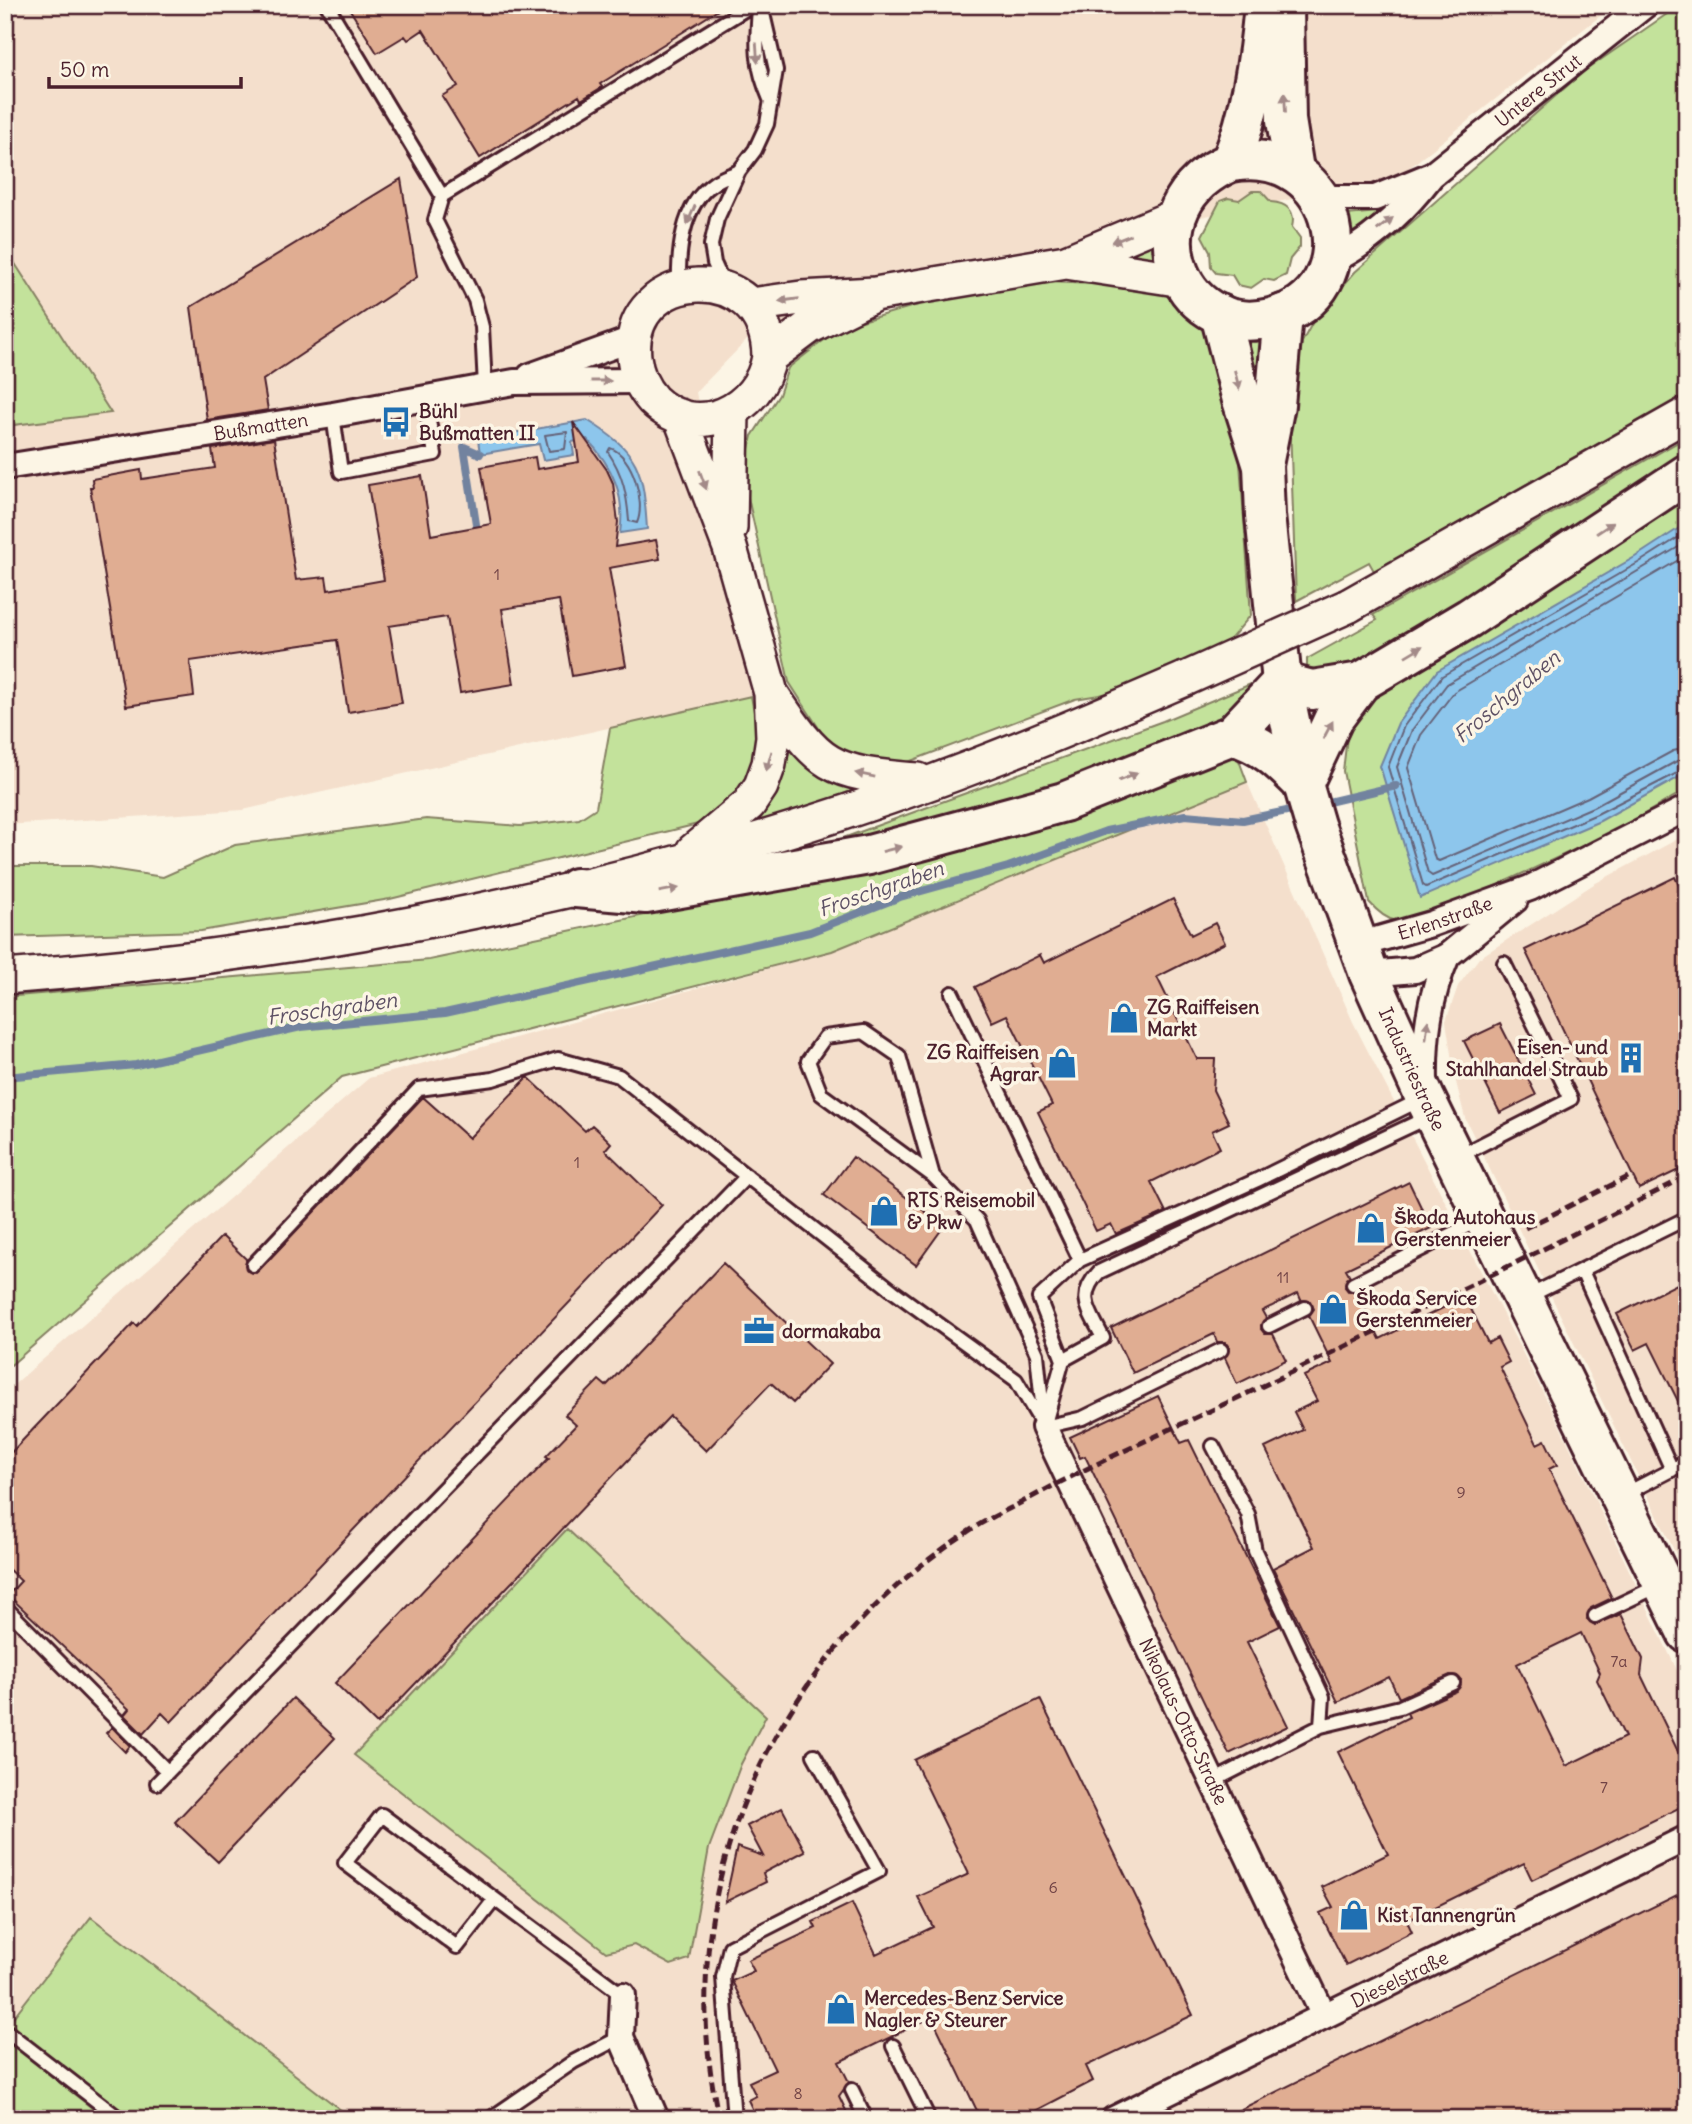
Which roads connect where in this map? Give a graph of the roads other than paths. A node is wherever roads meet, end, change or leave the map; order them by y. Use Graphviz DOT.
graph roads {
  1 [pos="327,5"];
  2 [pos="752,5"];
  3 [pos="760,5"];
  4 [pos="1264,5"];
  5 [pos="1284,5"];
  6 [pos="1645,5"];
  7 [pos="1231,162"];
  8 [pos="1294,170"];
  9 [pos="739,171"];
  10 [pos="1432,175"];
  11 [pos="442,196"];
  12 [pos="1322,198"];
  13 [pos="1176,216"];
  14 [pos="1066,262"];
  15 [pos="1330,262"];
  16 [pos="1182,280"];
  17 [pos="679,288"];
  18 [pos="876,294"];
  19 [pos="739,297"];
  20 [pos="1220,314"];
  21 [pos="1283,314"];
  22 [pos="635,338"];
  23 [pos="769,357"];
  24 [pos="640,381"];
  25 [pos="514,382"];
  26 [pos="485,387"];
  27 [pos="425,398"];
  28 [pos="732,412"];
  29 [pos="1687,414"];
  30 [pos="333,415"];
  31 [pos="680,416"];
  32 [pos="1262,465"];
  33 [pos="5,467"];
  34 [pos="1687,474"];
  35 [pos="730,548"];
  36 [pos="1282,682"];
  37 [pos="1361,682"];
  38 [pos="771,694"];
  39 [pos="1232,735"];
  40 [pos="933,781"];
  41 [pos="1303,784"];
  42 [pos="1687,808"];
  43 [pos="683,859"];
  44 [pos="576,888"];
  45 [pos="1530,888"];
  46 [pos="1447,956"];
  47 [pos="1363,960"];
  48 [pos="1504,963"];
  49 [pos="5,976"];
  50 [pos="952,993"];
  51 [pos="1429,1106"];
  52 [pos="1455,1158"];
  53 [pos="933,1175"];
  54 [pos="747,1176"];
  55 [pos="1485,1217"];
  56 [pos="1687,1218"];
  57 [pos="1080,1260"];
  58 [pos="253,1265"];
  59 [pos="1581,1270"];
  60 [pos="1353,1284"];
  61 [pos="1524,1298"];
  62 [pos="1305,1308"];
  63 [pos="1269,1326"];
  64 [pos="1222,1350"];
  65 [pos="1063,1360"];
  66 [pos="1044,1427"];
  67 [pos="1213,1446"];
  68 [pos="1687,1462"];
  69 [pos="1672,1469"];
  70 [pos="1621,1496"];
  71 [pos="1664,1583"];
  72 [pos="5,1606"];
  73 [pos="1595,1616"];
  74 [pos="1686,1630"];
  75 [pos="1453,1683"];
  76 [pos="1321,1726"];
  77 [pos="814,1755"];
  78 [pos="168,1772"];
  79 [pos="1213,1781"];
  80 [pos="157,1783"];
  81 [pos="1687,1838"];
  82 [pos="494,1899"];
  83 [pos="623,1995"];
  84 [pos="1324,2016"];
  85 [pos="5,2030"];
  86 [pos="621,2037"];
  87 [pos="893,2046"];
  88 [pos="852,2090"];
  89 [pos="120,2119"];
  90 [pos="490,2119"];
  91 [pos="656,2119"];
  92 [pos="734,2119"];
  93 [pos="866,2119"];
  94 [pos="929,2119"];
  95 [pos="1114,2119"];
  1 -- 11 [label="lane"];
  2 -- 11 [label="lane"];
  3 -- 9 [label="lane"];
  4 -- 7 [label="main road"];
  8 -- 5 [label="main road, one-way"];
  6 -- 10 [label="street, Untere Strut"];
  7 -- 8 [label="main road"];
  7 -- 13 [label="main road"];
  8 -- 12 [label="main road"];
  9 -- 17 [label="lane, one-way"];
  9 -- 19 [label="lane"];
  10 -- 12 [label="street, Untere Strut"];
  15 -- 10 [label="street, Untere Strut, one-way"];
  11 -- 26 [label="lane"];
  12 -- 15 [label="main road"];
  13 -- 14 [label="main road, one-way"];
  13 -- 16 [label="main road"];
  14 -- 16 [label="main road"];
  14 -- 18 [label="main road"];
  15 -- 21 [label="main road"];
  16 -- 20 [label="main road"];
  17 -- 19 [label="main road"];
  17 -- 22 [label="main road"];
  18 -- 19 [label="main road, one-way"];
  18 -- 23 [label="main road"];
  19 -- 23 [label="main road"];
  20 -- 21 [label="main road"];
  20 -- 32 [label="main road, one-way"];
  21 -- 32 [label="main road"];
  22 -- 24 [label="main road"];
  22 -- 25 [label="street, Bußmatten"];
  23 -- 28 [label="main road"];
  25 -- 24 [label="street, Bußmatten, one-way"];
  24 -- 31 [label="main road"];
  25 -- 26 [label="street, Bußmatten"];
  26 -- 27 [label="street, Bußmatten"];
  27 -- 30 [label="street, Bußmatten"];
  27 -- 30 [label="lane"];
  28 -- 31 [label="main road"];
  28 -- 35 [label="main road"];
  29 -- 40 [label="main road, bridge"];
  30 -- 33 [label="street, Bußmatten"];
  31 -- 35 [label="main road, one-way"];
  32 -- 36 [label="main road, Industriestraße"];
  37 -- 34 [label="main road, one-way"];
  35 -- 38 [label="main road"];
  36 -- 37 [label="main road"];
  36 -- 39 [label="main road"];
  36 -- 41 [label="main road, Industriestraße"];
  41 -- 37 [label="main road, one-way"];
  40 -- 38 [label="main road, one-way"];
  38 -- 43 [label="main road, one-way"];
  39 -- 41 [label="main road"];
  44 -- 39 [label="main road, one-way"];
  40 -- 43 [label="main road"];
  41 -- 47 [label="main road, Industriestraße"];
  42 -- 45 [label="street, Erlenstraße"];
  43 -- 44 [label="main road"];
  44 -- 49 [label="main road"];
  45 -- 46 [label="street, Erlenstraße"];
  45 -- 47 [label="street, Erlenstraße"];
  46 -- 47 [label="street, Erlenstraße"];
  51 -- 46 [label="street, Erlenstraße, one-way"];
  47 -- 51 [label="main road, Industriestraße"];
  48 -- 52 [label="lane"];
  50 -- 57 [label="lane"];
  51 -- 52 [label="main road, Industriestraße"];
  51 -- 57 [label="lane"];
  51 -- 65 [label="lane"];
  52 -- 55 [label="main road, Industriestraße"];
  53 -- 53 [label="lane"];
  53 -- 66 [label="lane"];
  54 -- 58 [label="lane"];
  54 -- 66 [label="lane"];
  54 -- 78 [label="lane"];
  55 -- 60 [label="lane"];
  55 -- 61 [label="main road, Industriestraße"];
  56 -- 59 [label="lane"];
  57 -- 65 [label="lane"];
  59 -- 61 [label="lane"];
  59 -- 69 [label="lane"];
  61 -- 70 [label="main road, Industriestraße"];
  62 -- 63 [label="lane"];
  64 -- 66 [label="lane"];
  65 -- 66 [label="lane"];
  66 -- 79 [label="street, Nikolaus-Otto-Straße"];
  67 -- 76 [label="lane"];
  68 -- 69 [label="lane"];
  69 -- 70 [label="lane"];
  70 -- 71 [label="main road, Industriestraße"];
  71 -- 73 [label="lane"];
  71 -- 74 [label="main road, Industriestraße"];
  72 -- 78 [label="lane"];
  75 -- 76 [label="lane"];
  76 -- 79 [label="lane"];
  77 -- 92 [label="lane"];
  78 -- 80 [label="lane"];
  79 -- 84 [label="street, Nikolaus-Otto-Straße"];
  81 -- 84 [label="street, Dieselstraße"];
  82 -- 82 [label="lane"];
  82 -- 83 [label="lane"];
  83 -- 86 [label="street"];
  84 -- 95 [label="street, Dieselstraße"];
  85 -- 89 [label="lane"];
  86 -- 90 [label="lane"];
  86 -- 91 [label="street"];
  87 -- 94 [label="lane"];
  88 -- 93 [label="lane"];
}
